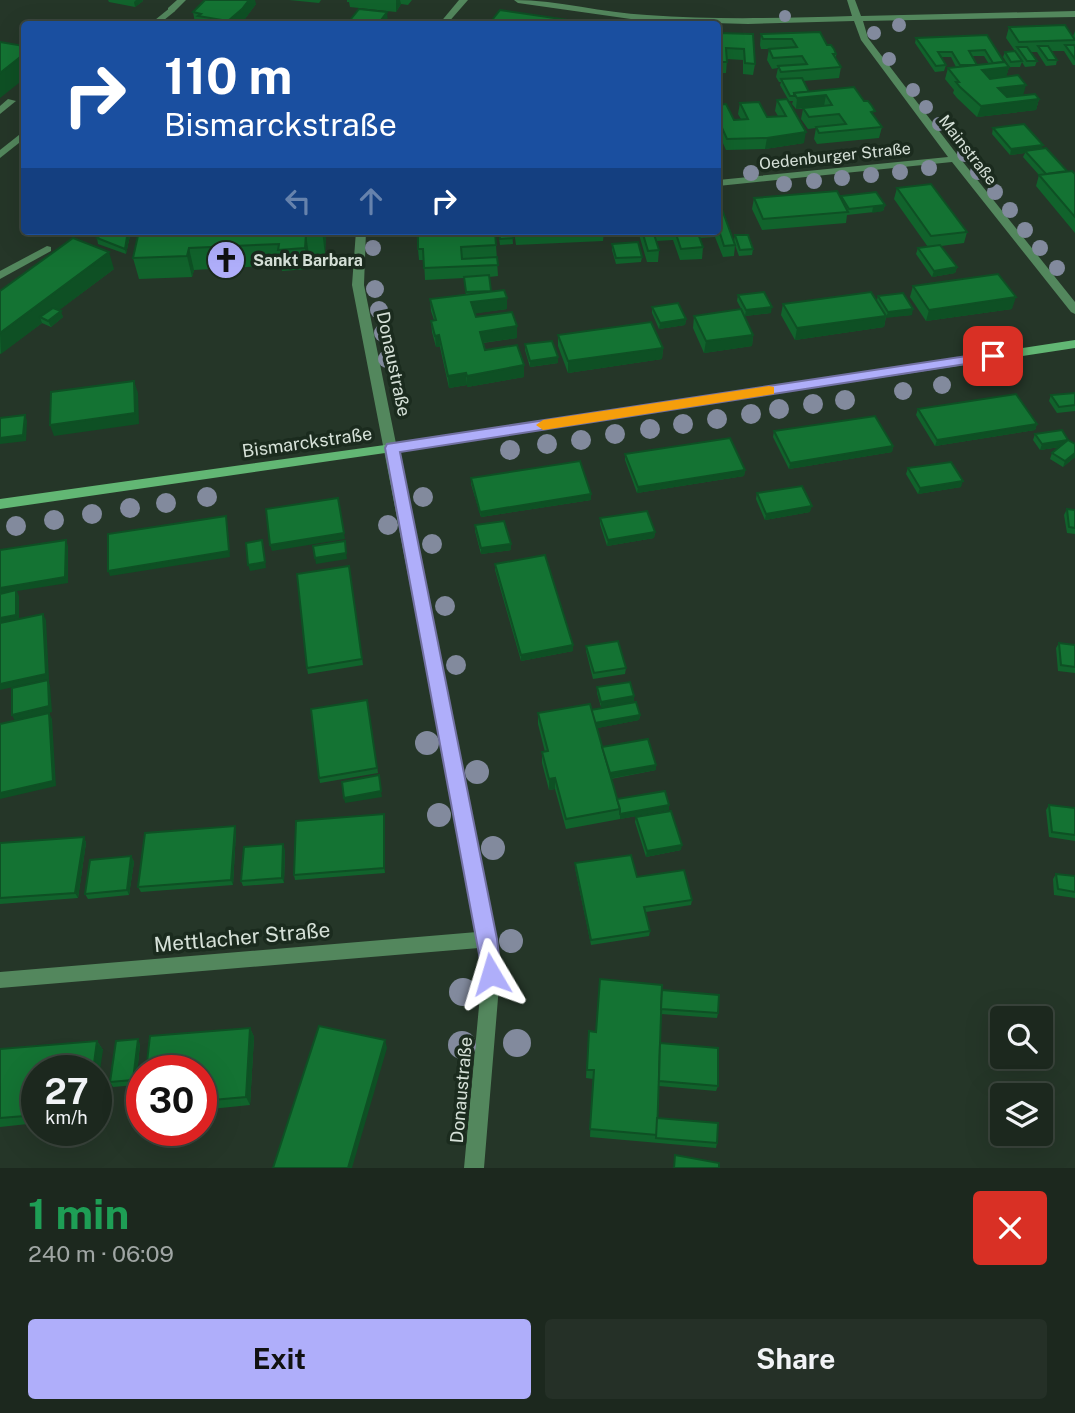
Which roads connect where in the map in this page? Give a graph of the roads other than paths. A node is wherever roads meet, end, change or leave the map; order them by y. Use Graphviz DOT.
graph roads {
  1 [pos="182,0"];
  2 [pos="464,0"];
  3 [pos="518,0"];
  4 [pos="851,0"];
  5 [pos="1075,14"];
  6 [pos="857,20"];
  7 [pos="158,21"];
  8 [pos="446,21"];
  9 [pos="11,102"];
  10 [pos="0,111"];
  11 [pos="21,137"];
  12 [pos="0,155"];
  13 [pos="955,159"];
  14 [pos="721,183"];
  15 [pos="361,235"];
  16 [pos="47,249"];
  17 [pos="0,276"];
  18 [pos="1075,310"];
  19 [pos="1075,344"];
  20 [pos="392,448"];
  21 [pos="0,504"];
  22 [pos="487,939"];
  23 [pos="0,980"];
  24 [pos="474,1168"];
  1 -- 7 [label="street"];
  2 -- 8 [label="street"];
  3 -- 6 [label="street"];
  4 -- 6 [label="street, Mainstraße"];
  5 -- 6 [label="street"];
  6 -- 13 [label="street, Mainstraße"];
  9 -- 10 [label="street"];
  11 -- 12 [label="street"];
  13 -- 14 [label="street, Oedenburger Straße"];
  13 -- 18 [label="street, Mainstraße"];
  15 -- 20 [label="street, Donaustraße"];
  16 -- 17 [label="street"];
  19 -- 20 [label="main road, Bismarckstraße"];
  20 -- 21 [label="main road, Bismarckstraße"];
  20 -- 22 [label="street, Donaustraße"];
  22 -- 23 [label="street, Mettlacher Straße"];
  22 -- 24 [label="street, Donaustraße"];
}
